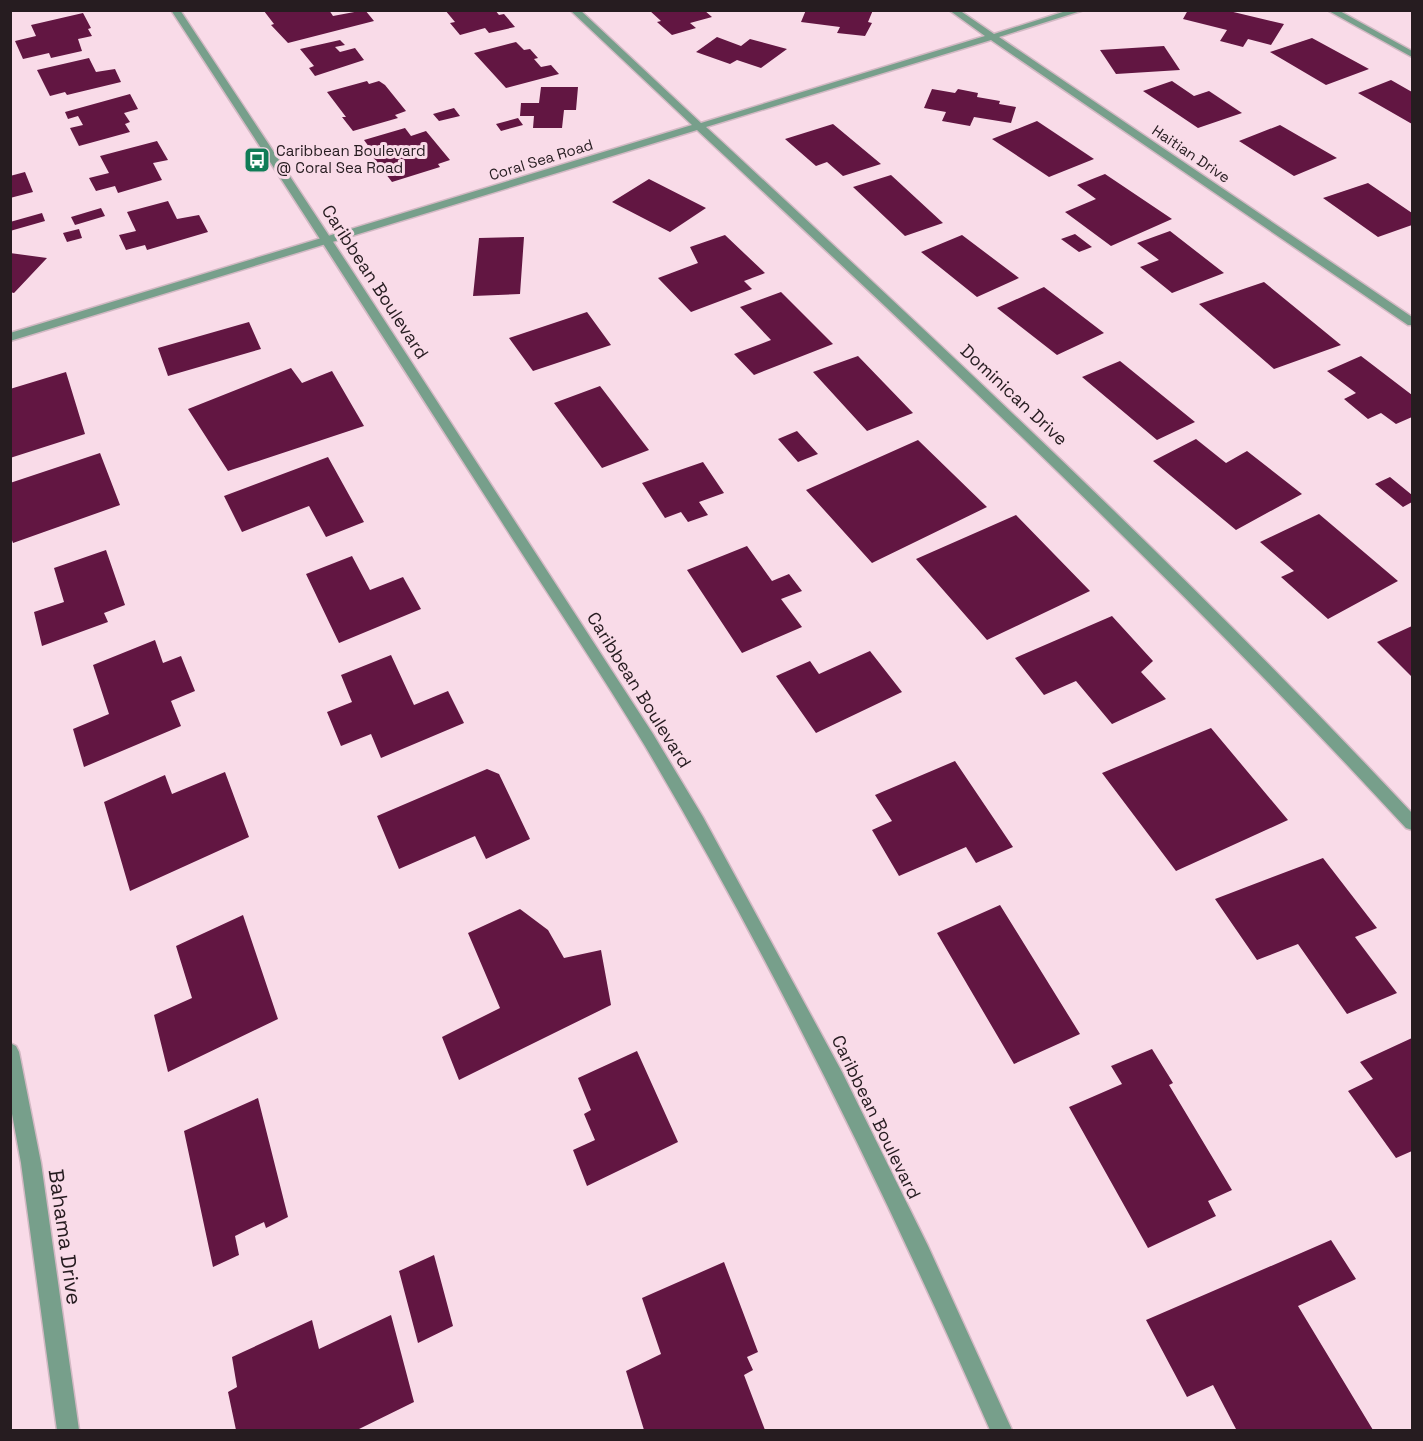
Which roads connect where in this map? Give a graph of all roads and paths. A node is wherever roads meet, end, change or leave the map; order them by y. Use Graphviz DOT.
graph roads {
  1 [pos="175,10"];
  2 [pos="574,10"];
  3 [pos="953,10"];
  4 [pos="1080,10"];
  5 [pos="1331,10"];
  6 [pos="992,37"];
  7 [pos="1413,54"];
  8 [pos="698,126"];
  9 [pos="326,241"];
  10 [pos="1413,322"];
  11 [pos="10,338"];
  12 [pos="1413,823"];
  13 [pos="10,1052"];
  14 [pos="68,1431"];
  15 [pos="1001,1431"];
  1 -- 9 [label="street, Caribbean Boulevard"];
  2 -- 8 [label="street, Dominican Drive"];
  3 -- 6 [label="street, Haitian Drive"];
  4 -- 6 [label="street, Coral Sea Road"];
  5 -- 7 [label="street"];
  6 -- 8 [label="street, Coral Sea Road"];
  6 -- 10 [label="street, Haitian Drive"];
  8 -- 9 [label="street, Coral Sea Road"];
  8 -- 12 [label="street, Dominican Drive"];
  9 -- 11 [label="street, Coral Sea Road"];
  9 -- 15 [label="street, Caribbean Boulevard"];
  13 -- 14 [label="street, Bahama Drive"];
}
